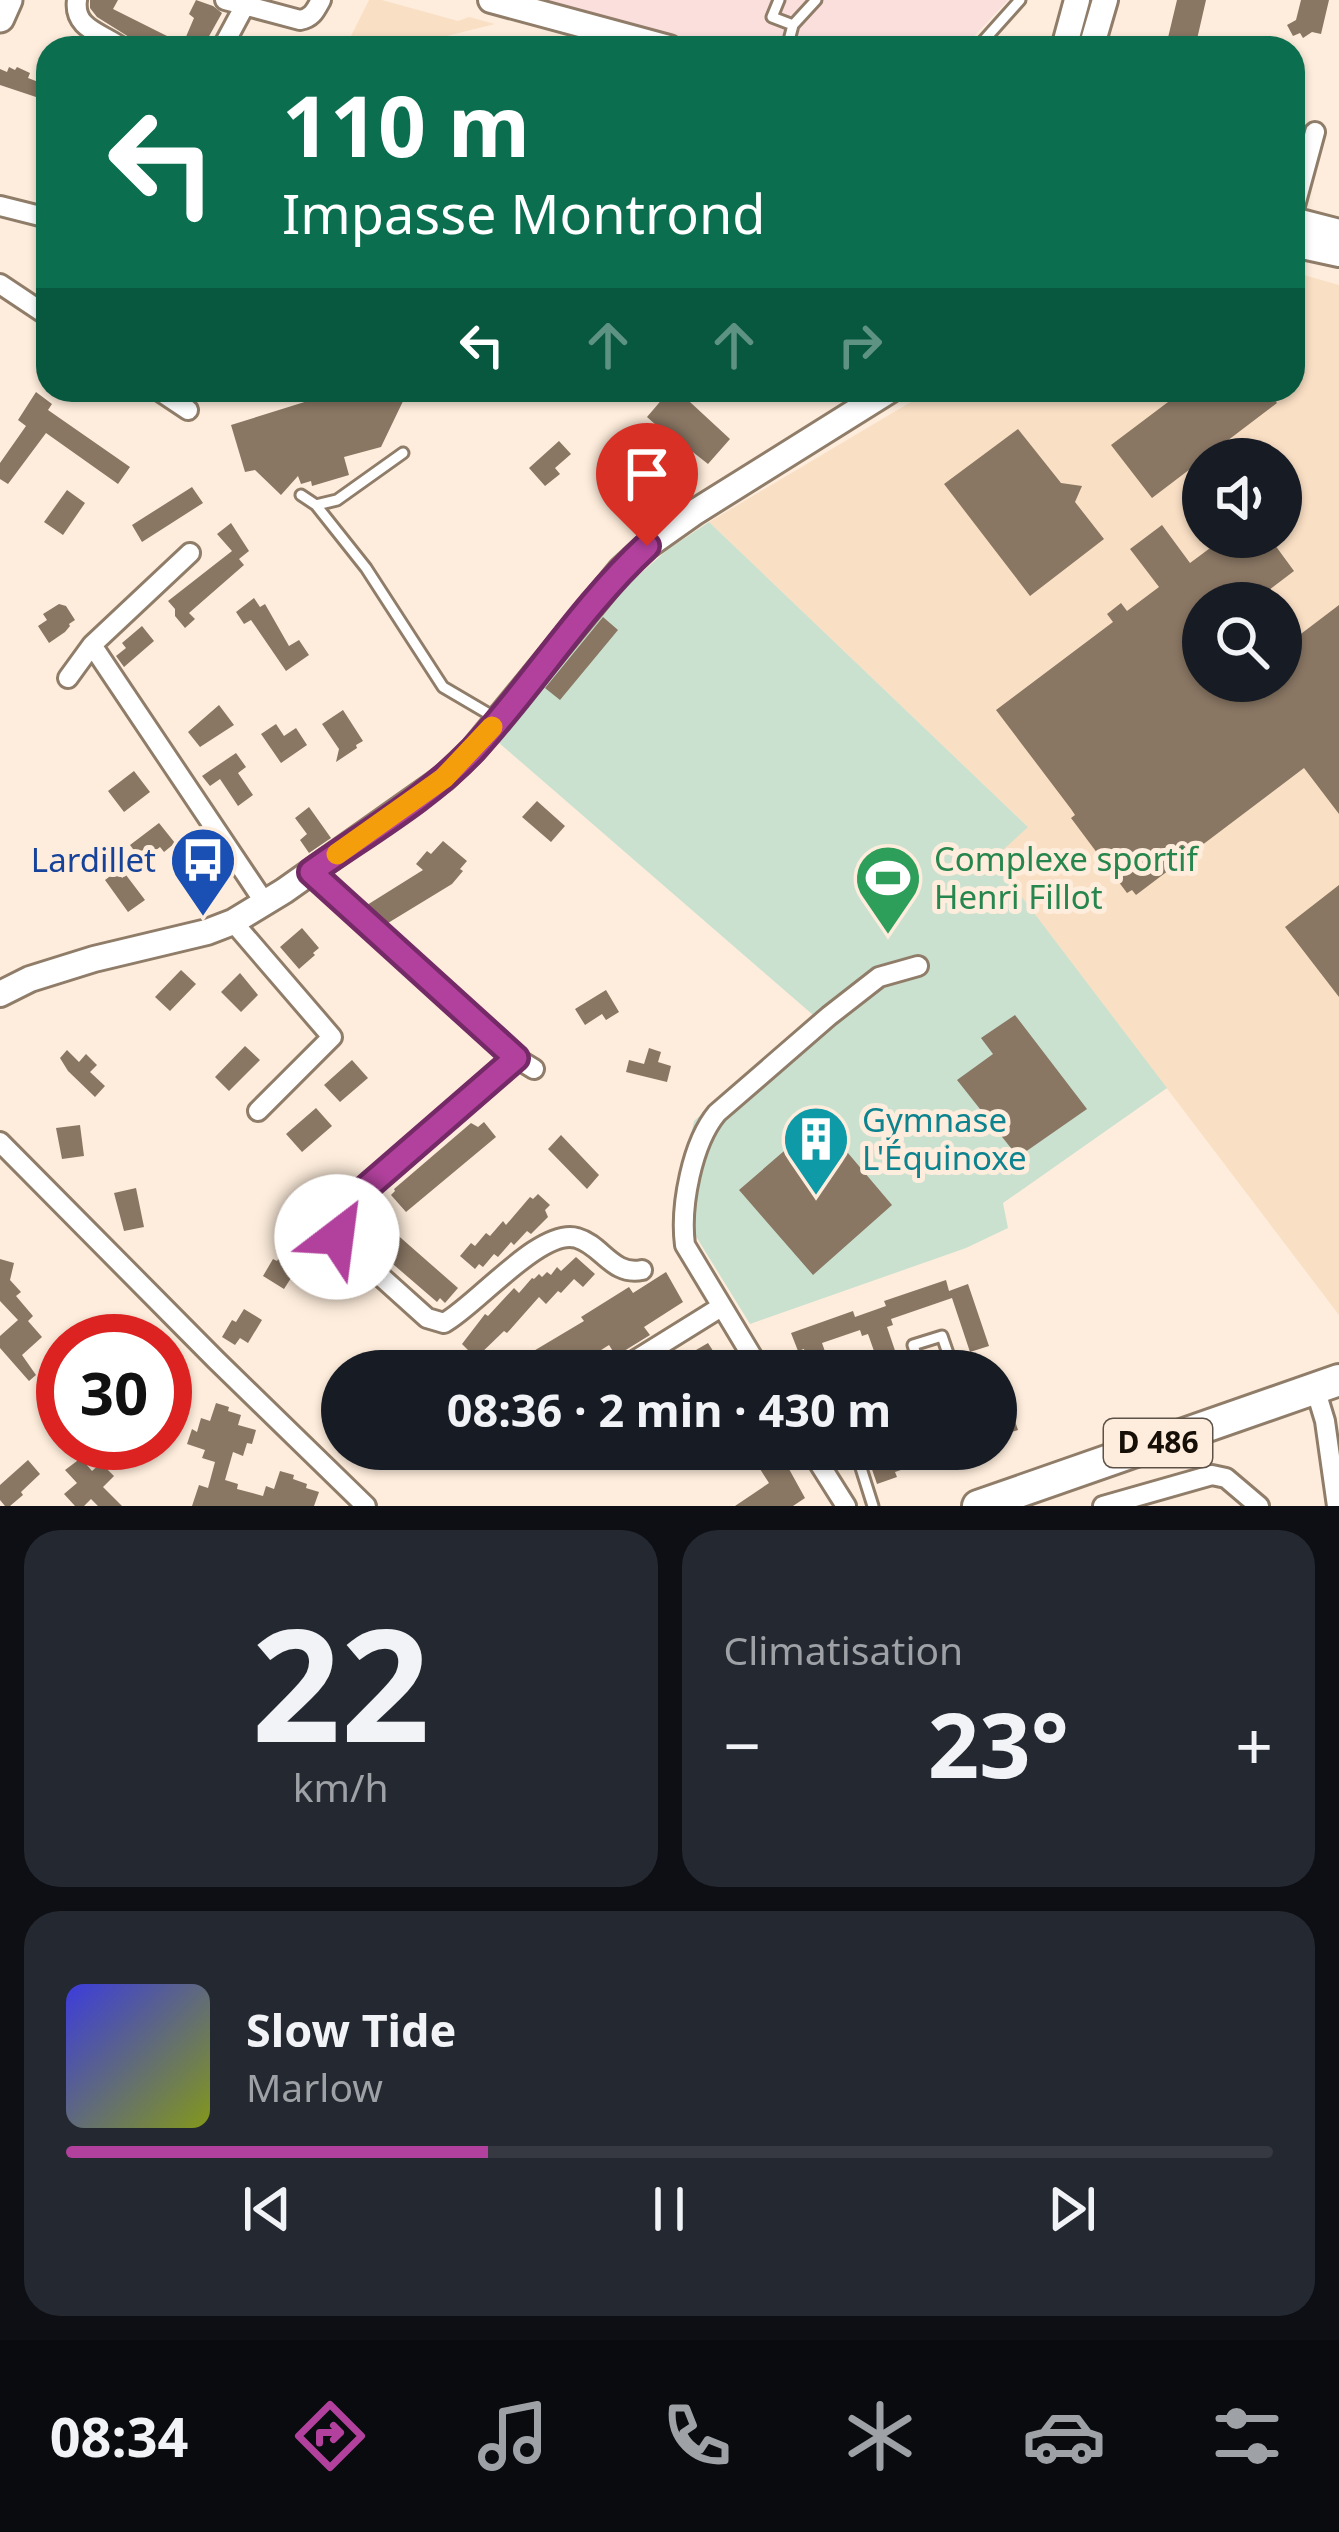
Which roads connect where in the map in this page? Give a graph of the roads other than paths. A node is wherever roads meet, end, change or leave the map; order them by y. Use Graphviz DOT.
graph roads {
  1 [pos="77,0"];
  2 [pos="225,0"];
  3 [pos="321,0"];
  4 [pos="479,0"];
  5 [pos="492,0"];
  6 [pos="779,0"];
  7 [pos="816,0"];
  8 [pos="1020,0"];
  9 [pos="1077,0"];
  10 [pos="1105,0"];
  11 [pos="3,1"];
  12 [pos="244,7"];
  13 [pos="0,17"];
  14 [pos="793,25"];
  15 [pos="102,36"];
  16 [pos="228,36"];
  17 [pos="625,36"];
  18 [pos="791,36"];
  19 [pos="988,36"];
  20 [pos="1065,36"];
  21 [pos="1094,36"];
  22 [pos="1315,132"];
  23 [pos="1305,171"];
  24 [pos="0,206"];
  25 [pos="36,215"];
  26 [pos="1305,221"];
  27 [pos="1339,232"];
  28 [pos="1305,247"];
  29 [pos="1339,254"];
  30 [pos="0,284"];
  31 [pos="36,308"];
  32 [pos="176,402"];
  33 [pos="871,402"];
  34 [pos="188,410"];
  35 [pos="403,453"];
  36 [pos="302,495"];
  37 [pos="316,505"];
  38 [pos="190,553"];
  39 [pos="92,645"];
  40 [pos="68,678"];
  41 [pos="498,719"];
  42 [pos="311,872"];
  43 [pos="265,902"];
  44 [pos="232,922"];
  45 [pos="918,966"];
  46 [pos="0,994"];
  47 [pos="516,1058"];
  48 [pos="534,1069"];
  49 [pos="258,1112"];
  50 [pos="0,1142"];
  51 [pos="642,1270"];
  52 [pos="722,1307"];
  53 [pos="652,1350"];
  54 [pos="748,1350"];
  55 [pos="915,1350"];
  56 [pos="947,1350"];
  57 [pos="1327,1384"];
  58 [pos="823,1470"];
  59 [pos="862,1470"];
  60 [pos="366,1506"];
  61 [pos="846,1506"];
  62 [pos="873,1506"];
  63 [pos="978,1506"];
  64 [pos="1103,1506"];
  65 [pos="1259,1506"];
  66 [pos="1337,1506"];
  1 -- 15 [label="street"];
  2 -- 12 [label="street"];
  3 -- 12 [label="street"];
  4 -- 5 [label="street"];
  5 -- 17 [label="street"];
  6 -- 14 [label="lane"];
  7 -- 14 [label="lane"];
  8 -- 19 [label="lane"];
  9 -- 20 [label="street"];
  10 -- 21 [label="street"];
  11 -- 13 [label="main road"];
  12 -- 16 [label="street"];
  14 -- 18 [label="lane"];
  22 -- 23 [label="street"];
  24 -- 25 [label="street"];
  26 -- 27 [label="street"];
  28 -- 29 [label="street"];
  30 -- 31 [label="street"];
  32 -- 34 [label="street"];
  33 -- 41 [label="street"];
  35 -- 37 [label="lane"];
  36 -- 37 [label="lane"];
  37 -- 41 [label="lane"];
  38 -- 39 [label="street"];
  39 -- 40 [label="street"];
  39 -- 43 [label="street"];
  41 -- 42 [label="street"];
  42 -- 43 [label="street"];
  42 -- 47 [label="street"];
  43 -- 44 [label="street"];
  44 -- 46 [label="street"];
  44 -- 49 [label="street"];
  45 -- 52 [label="street"];
  47 -- 48 [label="street"];
  47 -- 51 [label="street"];
  50 -- 60 [label="street"];
  52 -- 53 [label="street"];
  52 -- 54 [label="street"];
  55 -- 56 [label="lane"];
  57 -- 63 [label="main road, D 486"];
  57 -- 66 [label="street"];
  58 -- 61 [label="street"];
  59 -- 62 [label="lane"];
  64 -- 65 [label="street"];
}
